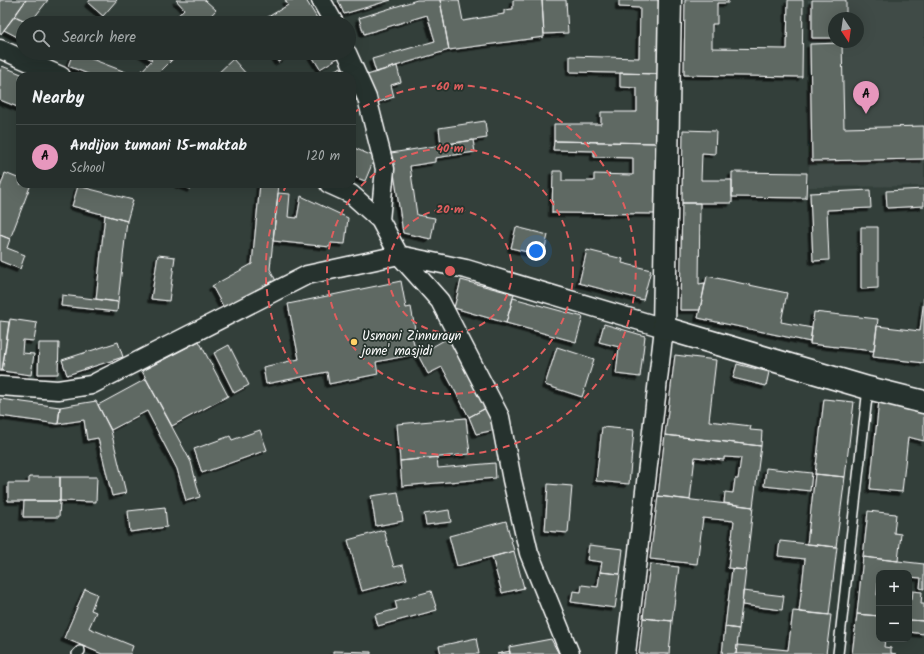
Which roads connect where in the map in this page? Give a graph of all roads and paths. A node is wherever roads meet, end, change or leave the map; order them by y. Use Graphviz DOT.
graph roads {
  1 [pos="321,0"];
  2 [pos="670,0"];
  3 [pos="330,16"];
  4 [pos="0,49"];
  5 [pos="16,56"];
  6 [pos="25,60"];
  7 [pos="350,60"];
  8 [pos="52,72"];
  9 [pos="355,72"];
  10 [pos="356,73"];
  11 [pos="338,188"];
  12 [pos="380,220"];
  13 [pos="400,255"];
  14 [pos="664,328"];
  15 [pos="0,386"];
  16 [pos="868,388"];
  17 [pos="924,402"];
  18 [pos="570,654"];
  19 [pos="626,654"];
  20 [pos="838,654"];
  1 -- 3 [label="street"];
  2 -- 14 [label="street"];
  4 -- 5 [label="street"];
  6 -- 8 [label="street"];
  7 -- 9 [label="street"];
  10 -- 12 [label="street"];
  11 -- 12 [label="street"];
  12 -- 13 [label="street"];
  13 -- 14 [label="street"];
  13 -- 15 [label="street"];
  13 -- 18 [label="street"];
  14 -- 16 [label="street"];
  14 -- 19 [label="street"];
  16 -- 17 [label="street"];
  16 -- 20 [label="lane"];
}
